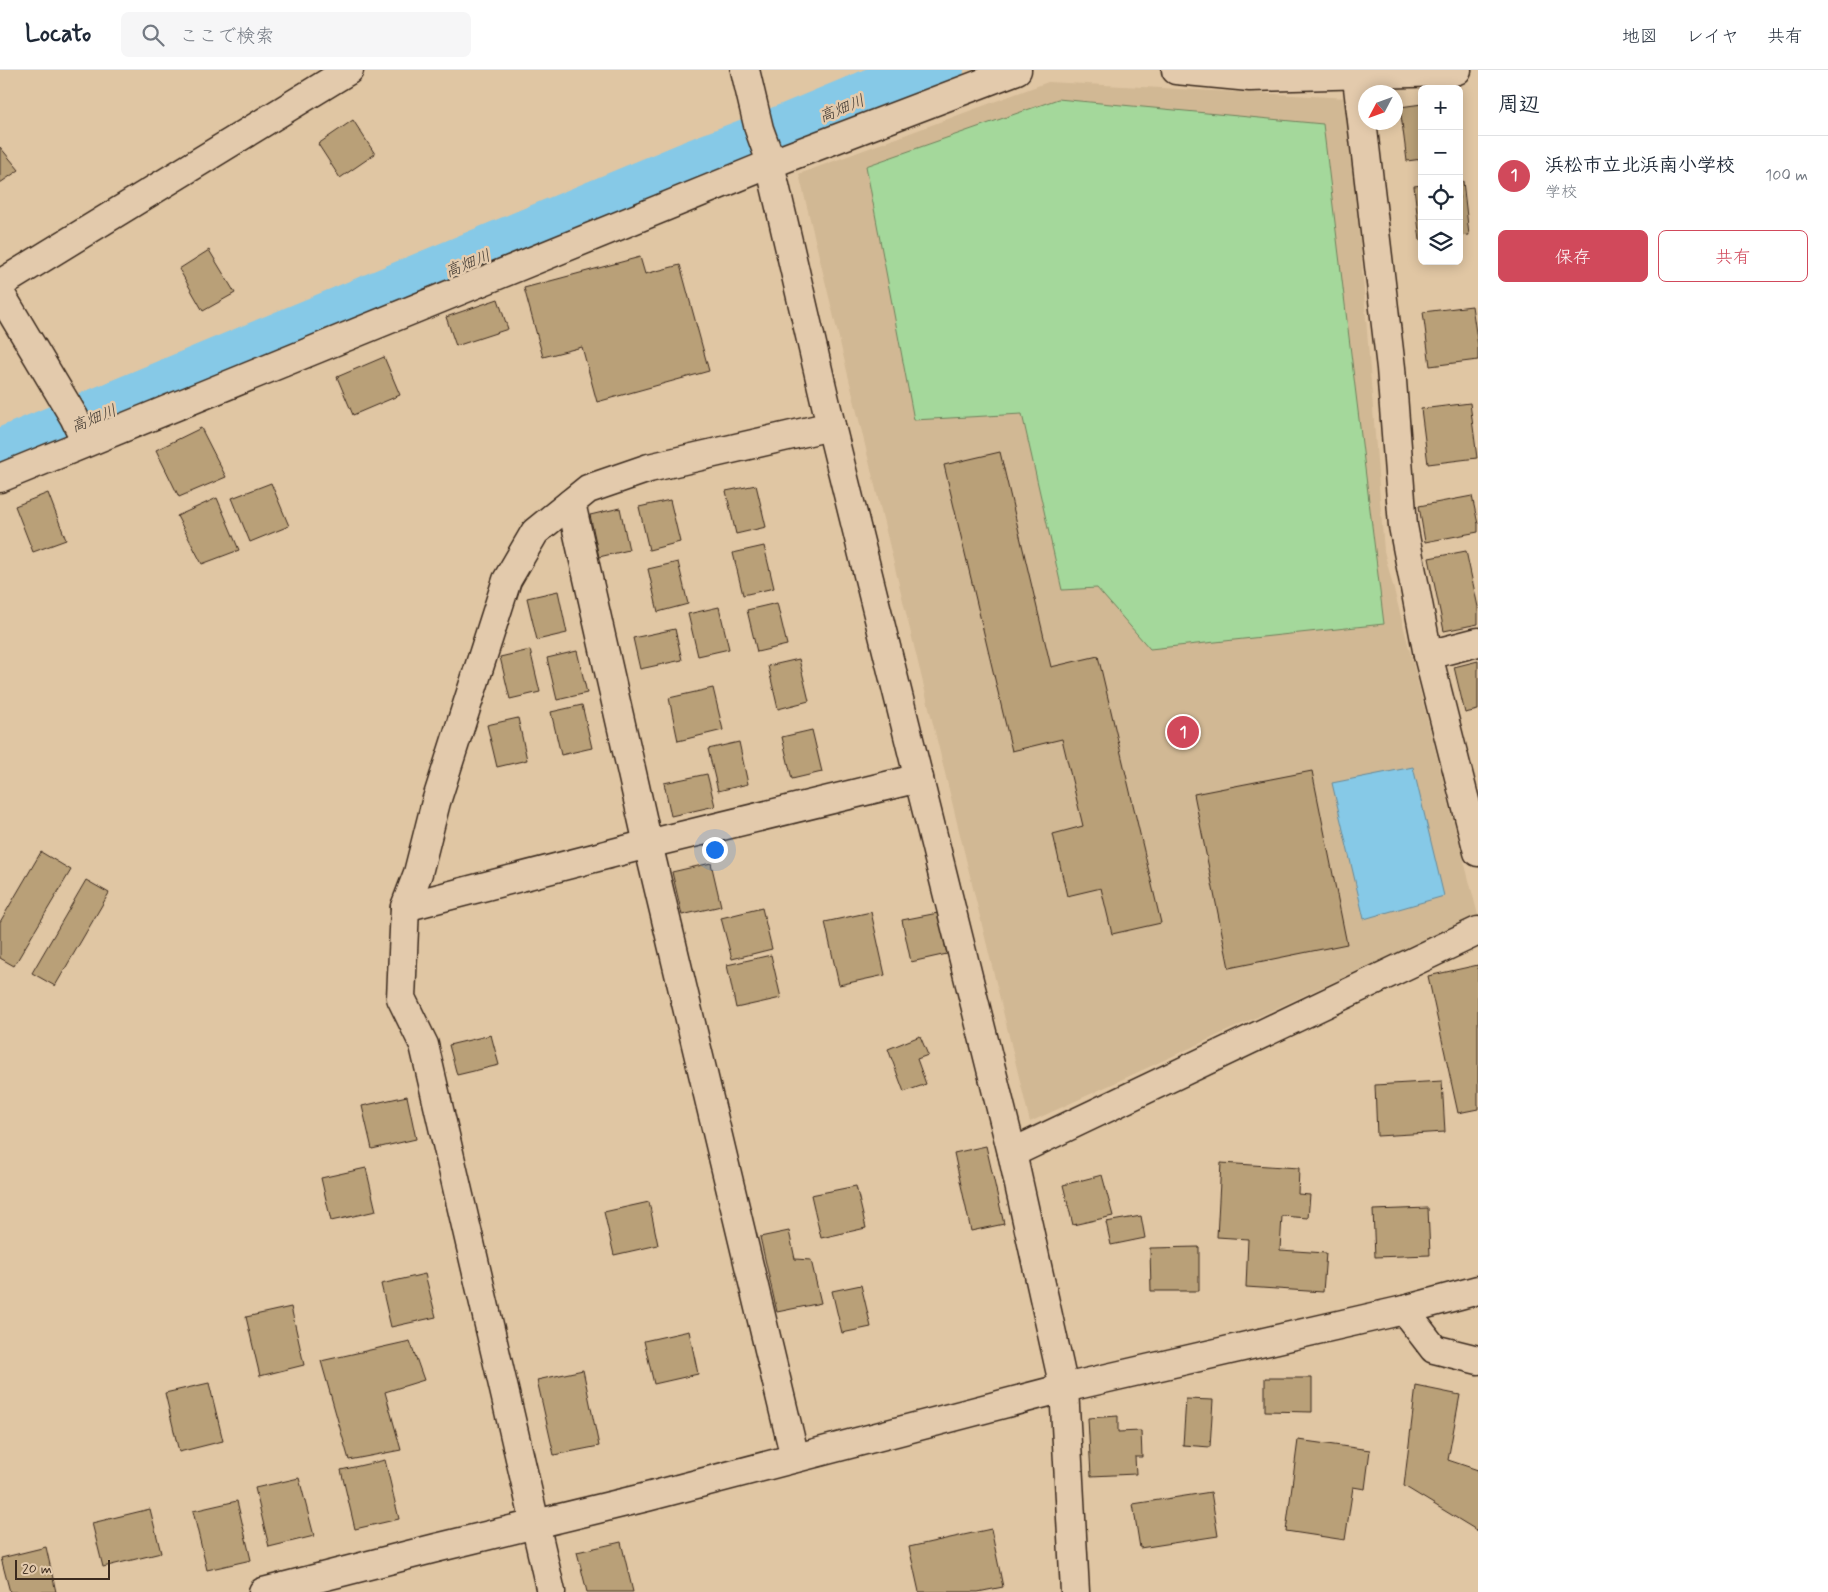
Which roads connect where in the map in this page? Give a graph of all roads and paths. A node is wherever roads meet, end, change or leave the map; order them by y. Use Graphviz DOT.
graph roads {
  1 [pos="349,70"];
  2 [pos="745,70"];
  3 [pos="1017,70"];
  4 [pos="1176,70"];
  5 [pos="1457,70"];
  6 [pos="1356,72"];
  7 [pos="765,148"];
  8 [pos="0,284"];
  9 [pos="0,293"];
  10 [pos="831,426"];
  11 [pos="81,431"];
  12 [pos="0,478"];
  13 [pos="571,504"];
  14 [pos="1478,642"];
  15 [pos="1428,655"];
  16 [pos="919,778"];
  17 [pos="648,844"];
  18 [pos="1478,852"];
  19 [pos="405,907"];
  20 [pos="1478,931"];
  21 [pos="1012,1153"];
  22 [pos="1478,1290"];
  23 [pos="1404,1310"];
  24 [pos="1478,1360"];
  25 [pos="1064,1388"];
  26 [pos="795,1458"];
  27 [pos="536,1524"];
  28 [pos="263,1592"];
  29 [pos="552,1592"];
  30 [pos="1075,1592"];
  1 -- 8 [label="street"];
  2 -- 7 [label="street"];
  3 -- 7 [label="street"];
  4 -- 6 [label="street"];
  5 -- 6 [label="street"];
  6 -- 15 [label="street"];
  7 -- 10 [label="street"];
  7 -- 11 [label="street"];
  9 -- 11 [label="street"];
  10 -- 13 [label="street"];
  10 -- 16 [label="street"];
  11 -- 12 [label="street"];
  13 -- 17 [label="street"];
  13 -- 19 [label="street"];
  14 -- 15 [label="street"];
  15 -- 18 [label="street"];
  16 -- 17 [label="street"];
  16 -- 21 [label="street"];
  17 -- 19 [label="street"];
  17 -- 26 [label="street"];
  19 -- 27 [label="street"];
  20 -- 21 [label="street"];
  21 -- 25 [label="street"];
  22 -- 23 [label="street"];
  23 -- 24 [label="street"];
  23 -- 25 [label="street"];
  25 -- 26 [label="street"];
  25 -- 30 [label="street"];
  26 -- 27 [label="street"];
  27 -- 28 [label="street"];
  27 -- 29 [label="street"];
}
